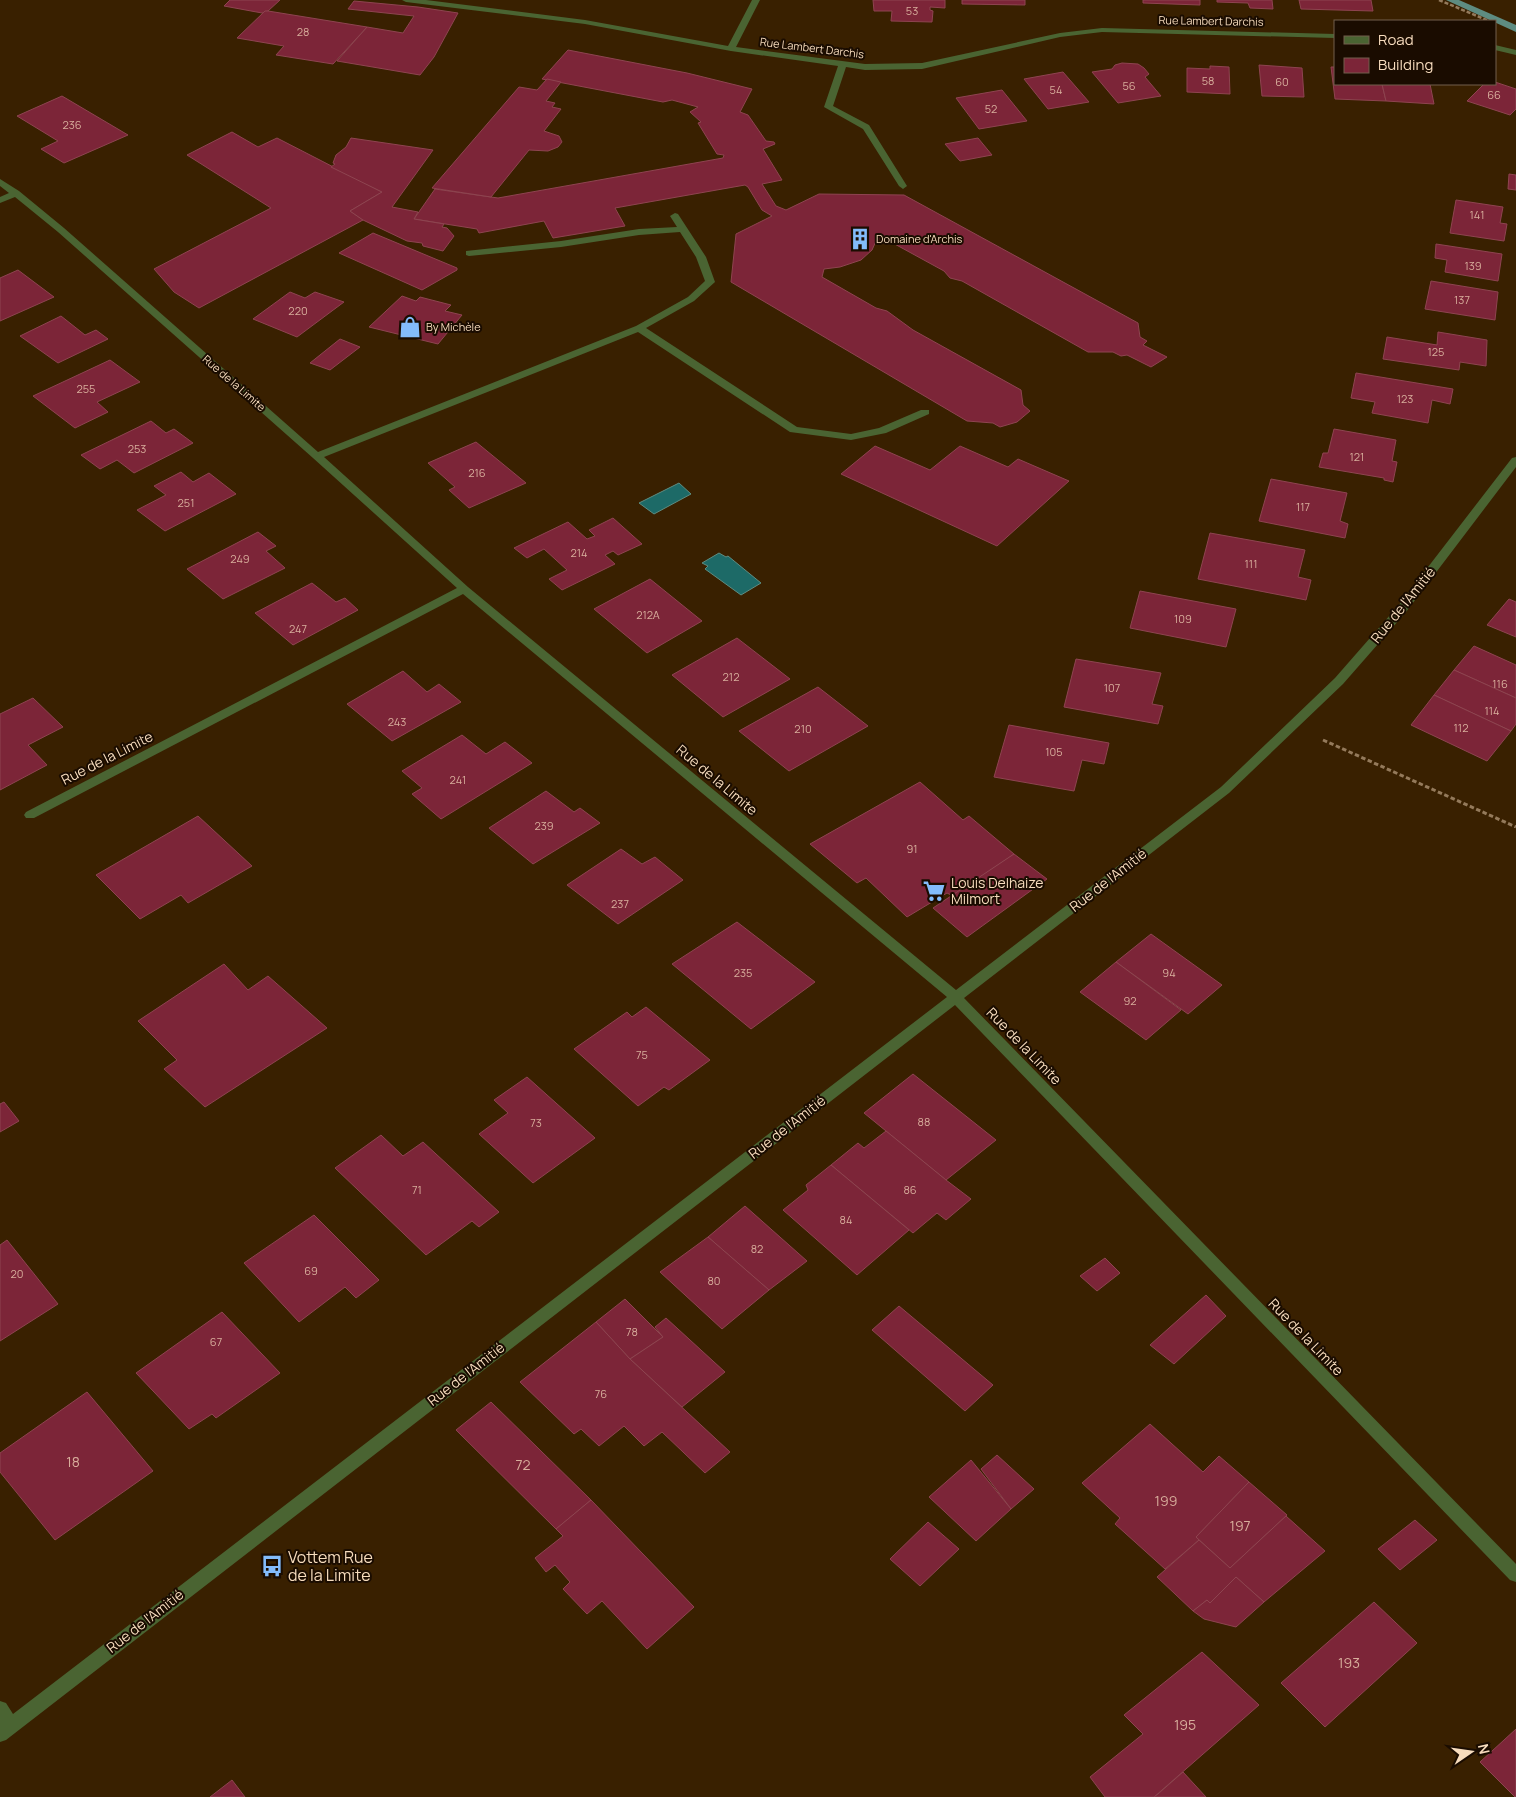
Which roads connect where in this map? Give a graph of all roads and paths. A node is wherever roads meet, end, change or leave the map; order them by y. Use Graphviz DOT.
graph roads {
  1 [pos="406,0"];
  2 [pos="756,0"];
  3 [pos="1439,0"];
  4 [pos="1487,20"];
  5 [pos="1334,36"];
  6 [pos="1496,47"];
  7 [pos="731,49"];
  8 [pos="1516,52"];
  9 [pos="842,65"];
  10 [pos="0,182"];
  11 [pos="903,186"];
  12 [pos="16,193"];
  13 [pos="0,200"];
  14 [pos="675,216"];
  15 [pos="683,229"];
  16 [pos="469,254"];
  17 [pos="639,328"];
  18 [pos="925,412"];
  19 [pos="317,456"];
  20 [pos="1516,460"];
  21 [pos="464,590"];
  22 [pos="1292,726"];
  23 [pos="30,814"];
  24 [pos="1516,827"];
  25 [pos="955,997"];
  26 [pos="1516,1575"];
  27 [pos="0,1709"];
  28 [pos="5,1730"];
  1 -- 7 [label="street, Rue Lambert Darchis"];
  2 -- 7 [label="street"];
  3 -- 4 [label="path"];
  5 -- 9 [label="street, Rue Lambert Darchis"];
  6 -- 8 [label="street"];
  7 -- 9 [label="street, Rue Lambert Darchis"];
  9 -- 11 [label="street"];
  10 -- 12 [label="street, Rue de la Limite"];
  12 -- 13 [label="street"];
  12 -- 19 [label="street, Rue de la Limite"];
  14 -- 15 [label="street"];
  15 -- 16 [label="street"];
  15 -- 17 [label="street"];
  17 -- 18 [label="street"];
  17 -- 19 [label="street"];
  19 -- 21 [label="street, Rue de la Limite"];
  20 -- 22 [label="street, Rue de l'Amitié"];
  21 -- 23 [label="street, Rue de la Limite"];
  21 -- 25 [label="street, Rue de la Limite"];
  22 -- 24 [label="path"];
  22 -- 25 [label="street, Rue de l'Amitié"];
  25 -- 26 [label="street, Rue de la Limite"];
  25 -- 28 [label="street, Rue de l'Amitié"];
  27 -- 28 [label="street"];
}
